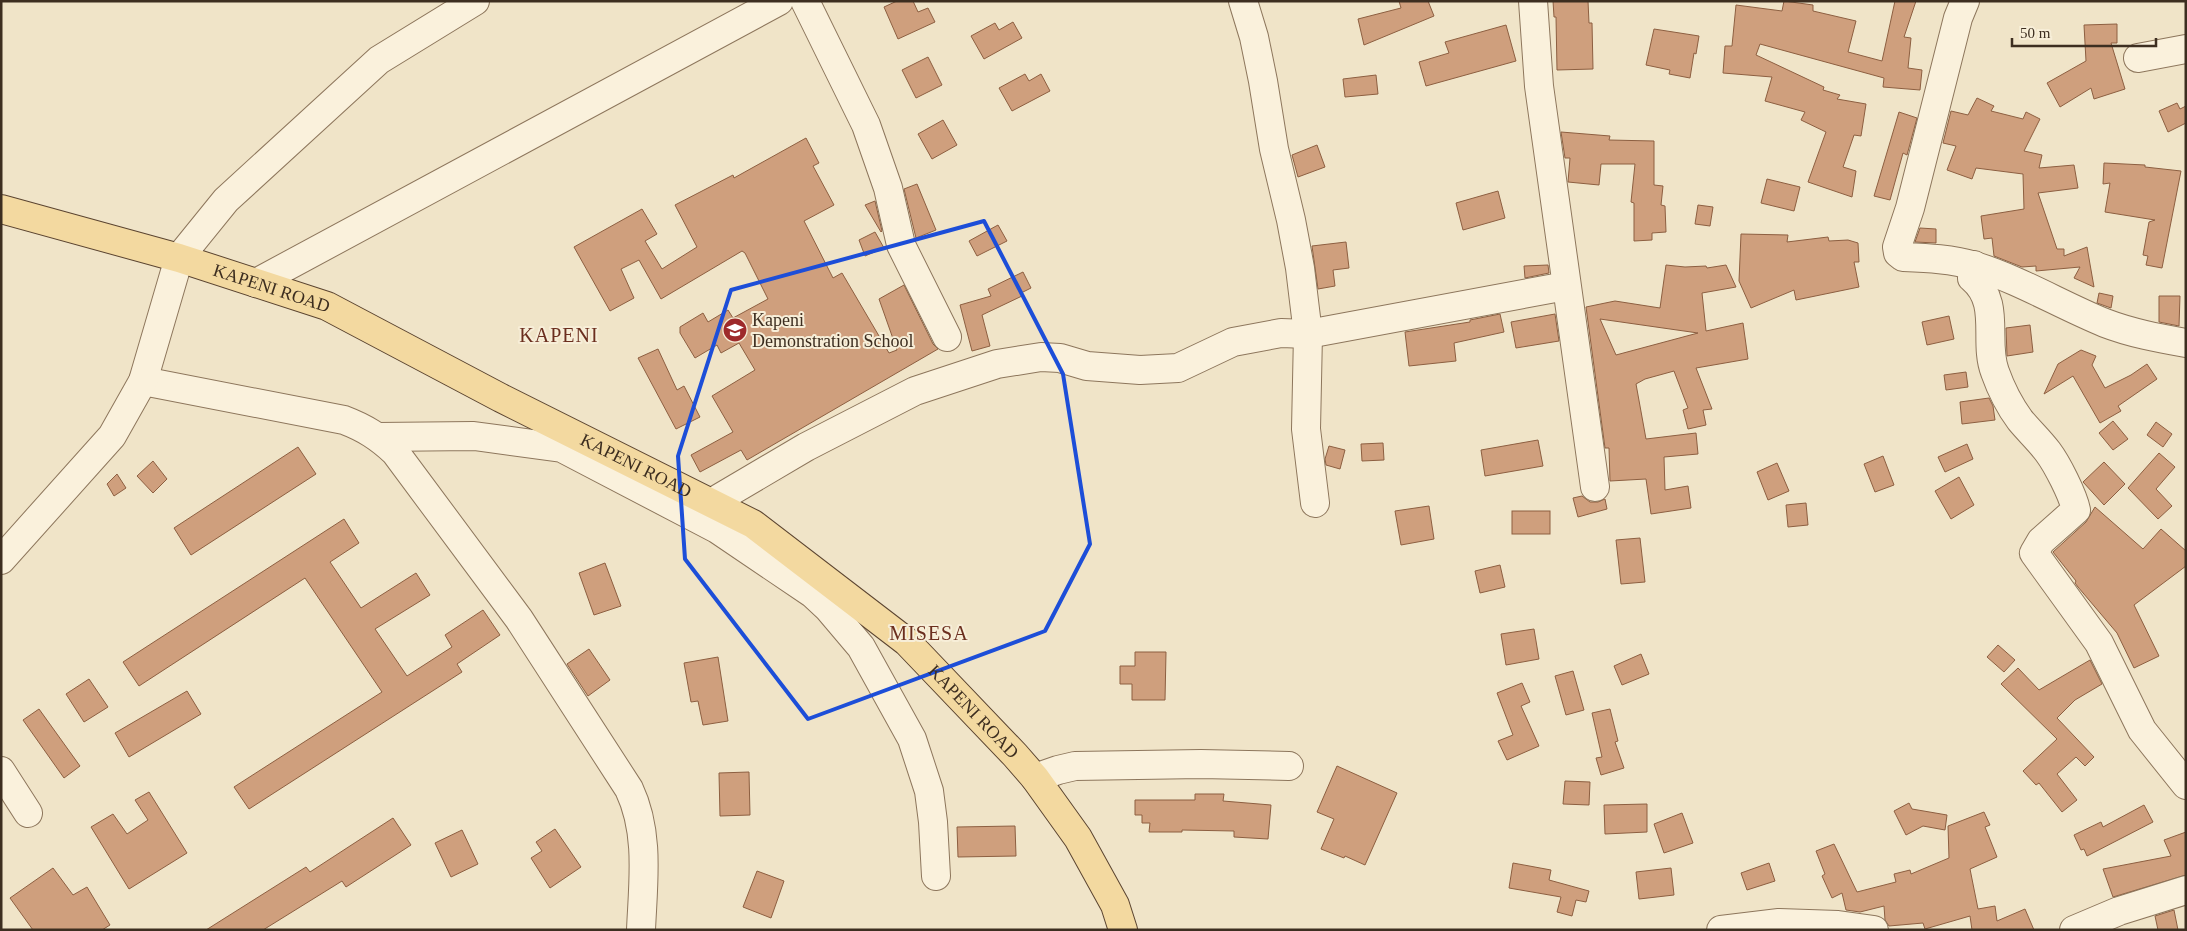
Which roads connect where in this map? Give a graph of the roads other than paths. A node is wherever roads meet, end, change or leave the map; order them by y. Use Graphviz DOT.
graph roads {
  1 [pos="474,1"];
  2 [pos="779,1"];
  3 [pos="805,1"];
  4 [pos="1243,1"];
  5 [pos="1533,1"];
  6 [pos="1965,1"];
  7 [pos="2186,49"];
  8 [pos="2138,58"];
  9 [pos="1,210"];
  10 [pos="179,258"];
  11 [pos="1974,265"];
  12 [pos="256,283"];
  13 [pos="1566,286"];
  14 [pos="1308,334"];
  15 [pos="947,337"];
  16 [pos="2186,343"];
  17 [pos="144,381"];
  18 [pos="378,437"];
  19 [pos="1594,487"];
  20 [pos="711,503"];
  21 [pos="1315,503"];
  22 [pos="1,560"];
  23 [pos="1289,766"];
  24 [pos="1,771"];
  25 [pos="1035,778"];
  26 [pos="2186,785"];
  27 [pos="28,812"];
  28 [pos="936,876"];
  29 [pos="2186,890"];
  30 [pos="641,930"];
  31 [pos="1122,930"];
  32 [pos="1721,930"];
  33 [pos="1874,930"];
  34 [pos="2074,930"];
  1 -- 10 [label="street"];
  2 -- 12 [label="street"];
  3 -- 15 [label="street"];
  4 -- 14 [label="street"];
  5 -- 13 [label="street"];
  6 -- 11 [label="street"];
  7 -- 8 [label="street"];
  9 -- 10 [label="main road, KAPENI ROAD"];
  10 -- 12 [label="main road, KAPENI ROAD"];
  10 -- 17 [label="street"];
  11 -- 16 [label="street"];
  11 -- 26 [label="street"];
  12 -- 20 [label="main road, KAPENI ROAD"];
  13 -- 14 [label="street"];
  13 -- 19 [label="street"];
  14 -- 20 [label="street"];
  14 -- 21 [label="street"];
  17 -- 18 [label="street"];
  17 -- 22 [label="street"];
  18 -- 28 [label="street"];
  18 -- 30 [label="street"];
  20 -- 25 [label="main road, KAPENI ROAD"];
  23 -- 25 [label="street"];
  24 -- 27 [label="street"];
  25 -- 31 [label="main road, KAPENI ROAD"];
  29 -- 34 [label="street"];
  32 -- 33 [label="street"];
}
